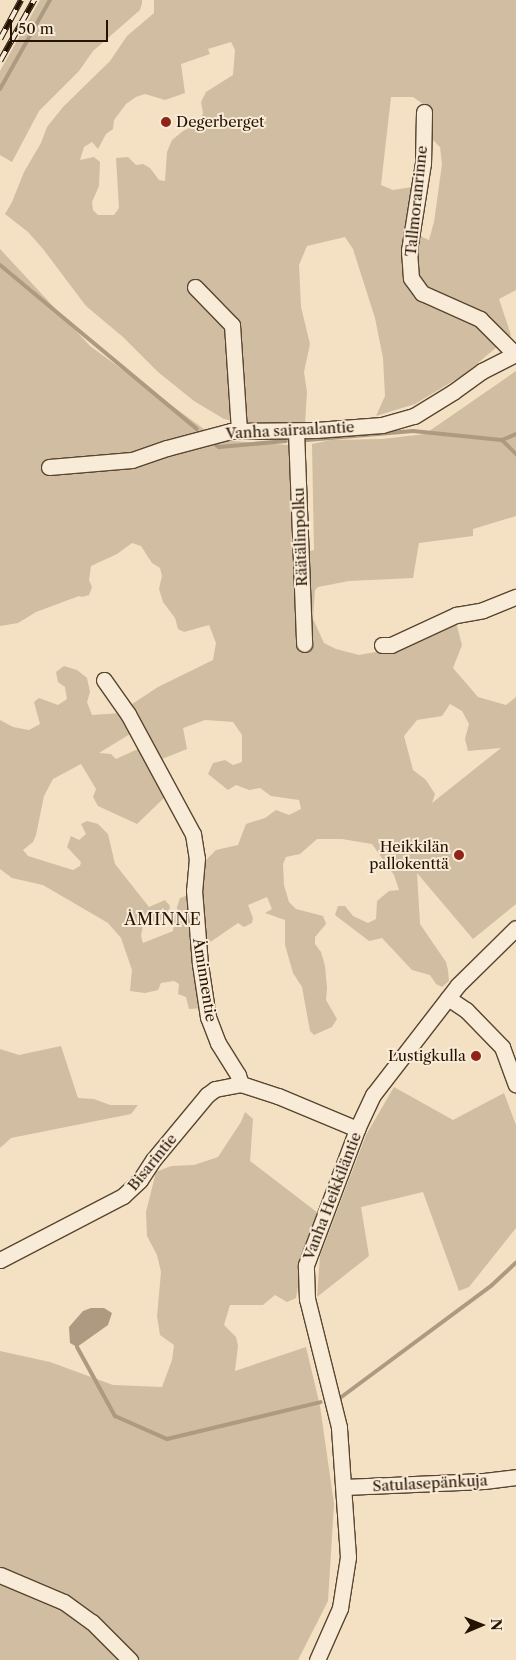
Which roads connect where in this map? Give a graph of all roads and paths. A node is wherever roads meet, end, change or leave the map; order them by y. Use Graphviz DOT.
graph roads {
  1 [pos="424,112"];
  2 [pos="195,287"];
  3 [pos="515,354"];
  4 [pos="238,431"];
  5 [pos="296,431"];
  6 [pos="48,467"];
  7 [pos="516,597"];
  8 [pos="304,644"];
  9 [pos="382,645"];
  10 [pos="104,680"];
  11 [pos="516,928"];
  12 [pos="448,998"];
  13 [pos="241,1084"];
  14 [pos="516,1085"];
  15 [pos="356,1129"];
  16 [pos="0,1260"];
  17 [pos="516,1477"];
  18 [pos="344,1486"];
  19 [pos="0,1575"];
  20 [pos="130,1660"];
  21 [pos="317,1660"];
  1 -- 3 [label="street, Tallmoranrinne"];
  2 -- 4 [label="street"];
  3 -- 5 [label="street, Vanha sairaalantie"];
  4 -- 5 [label="street, Vanha sairaalantie"];
  4 -- 6 [label="street, Vanha sairaalantie"];
  5 -- 8 [label="street, Räätälinpolku"];
  7 -- 9 [label="street"];
  10 -- 13 [label="street, Åminnentie"];
  11 -- 12 [label="street, Vanha Heikkiläntie"];
  12 -- 14 [label="street"];
  12 -- 15 [label="street, Vanha Heikkiläntie"];
  13 -- 15 [label="street"];
  13 -- 16 [label="street, Bisarintie"];
  15 -- 18 [label="street, Vanha Heikkiläntie"];
  17 -- 18 [label="street, Satulasepänkuja"];
  18 -- 21 [label="street, Vanha Heikkiläntie"];
  19 -- 20 [label="street"];
}
